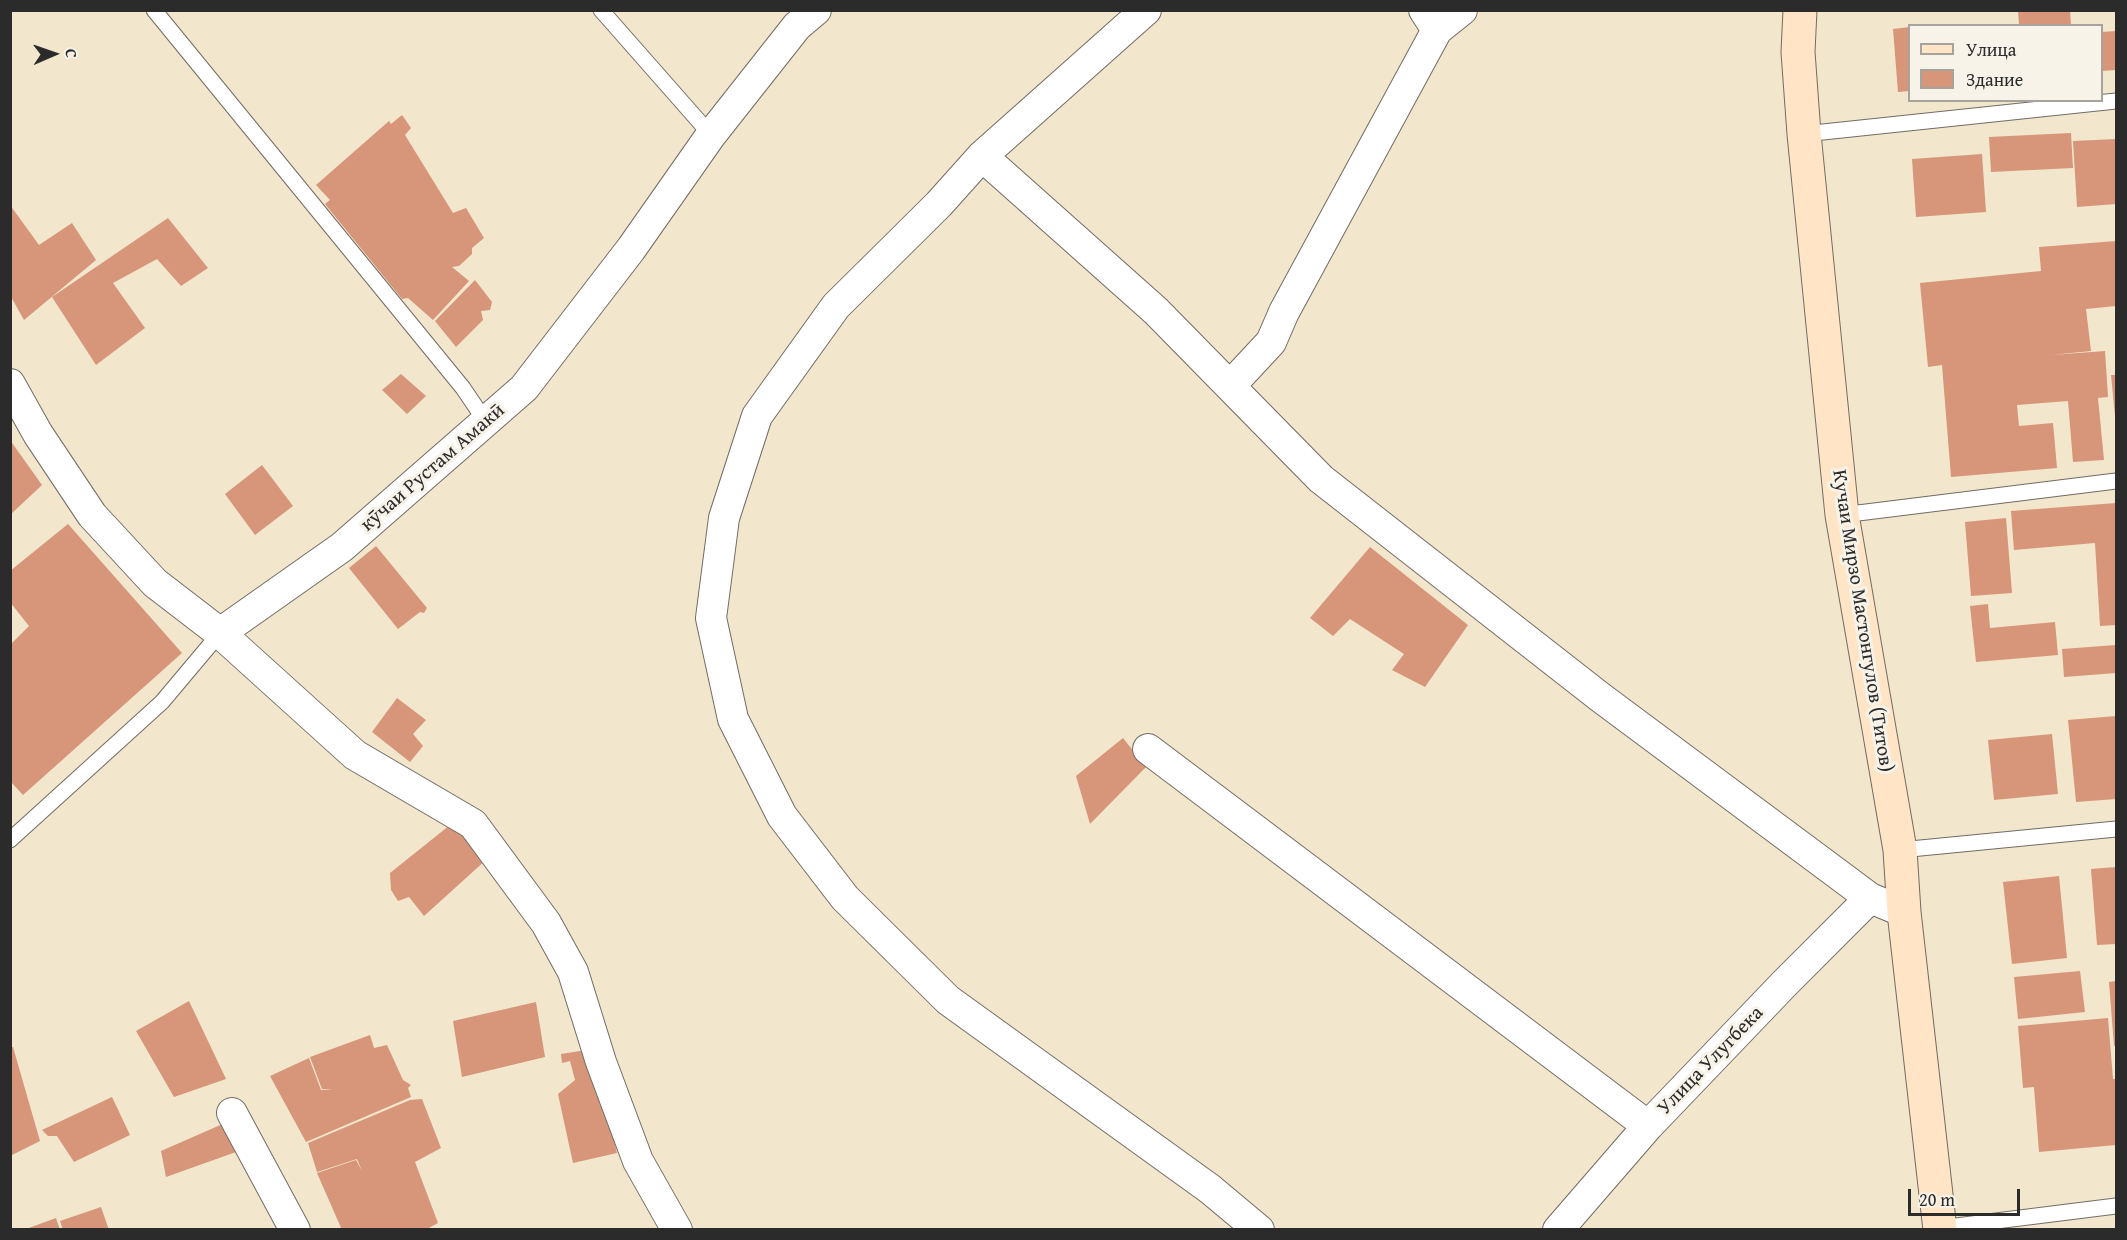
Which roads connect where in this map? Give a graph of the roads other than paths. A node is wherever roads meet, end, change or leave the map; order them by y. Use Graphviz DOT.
graph roads {
  1 [pos="154,10"];
  2 [pos="601,10"];
  3 [pos="1146,10"];
  4 [pos="1462,10"];
  5 [pos="1800,10"];
  6 [pos="801,18"];
  7 [pos="1431,20"];
  8 [pos="2116,101"];
  9 [pos="1804,134"];
  10 [pos="711,135"];
  11 [pos="982,156"];
  12 [pos="10,384"];
  13 [pos="1230,386"];
  14 [pos="486,422"];
  15 [pos="2116,481"];
  16 [pos="1842,515"];
  17 [pos="220,633"];
  18 [pos="1148,749"];
  19 [pos="2116,829"];
  20 [pos="10,840"];
  21 [pos="1900,850"];
  22 [pos="1870,898"];
  23 [pos="1904,912"];
  24 [pos="232,1113"];
  25 [pos="1648,1126"];
  26 [pos="2116,1206"];
  27 [pos="1940,1229"];
  28 [pos="295,1230"];
  29 [pos="677,1230"];
  30 [pos="1259,1230"];
  31 [pos="1558,1230"];
  1 -- 14 [label="lane"];
  2 -- 10 [label="lane"];
  3 -- 11 [label="street"];
  4 -- 7 [label="street"];
  5 -- 9 [label="street, Кучаи Мирзо Мастонгулов (Титов)"];
  6 -- 10 [label="street, кӯчаи Рустам Амакӣ"];
  7 -- 13 [label="street"];
  8 -- 9 [label="lane"];
  9 -- 16 [label="street, Кучаи Мирзо Мастонгулов (Титов)"];
  10 -- 14 [label="street, кӯчаи Рустам Амакӣ"];
  11 -- 13 [label="street"];
  11 -- 30 [label="street"];
  12 -- 17 [label="street"];
  13 -- 22 [label="street"];
  14 -- 17 [label="street, кӯчаи Рустам Амакӣ"];
  15 -- 16 [label="lane"];
  16 -- 21 [label="street, Кучаи Мирзо Мастонгулов (Титов)"];
  17 -- 20 [label="lane"];
  17 -- 29 [label="street"];
  18 -- 25 [label="street"];
  19 -- 21 [label="lane"];
  21 -- 23 [label="street, Кучаи Мирзо Мастонгулов (Титов)"];
  22 -- 23 [label="street"];
  22 -- 25 [label="street, Улица Улугбека"];
  23 -- 27 [label="street, Кучаи Мирзо Мастонгулов (Титов)"];
  24 -- 28 [label="street"];
  25 -- 31 [label="street, Улица Улугбека"];
  26 -- 27 [label="lane"];
}
